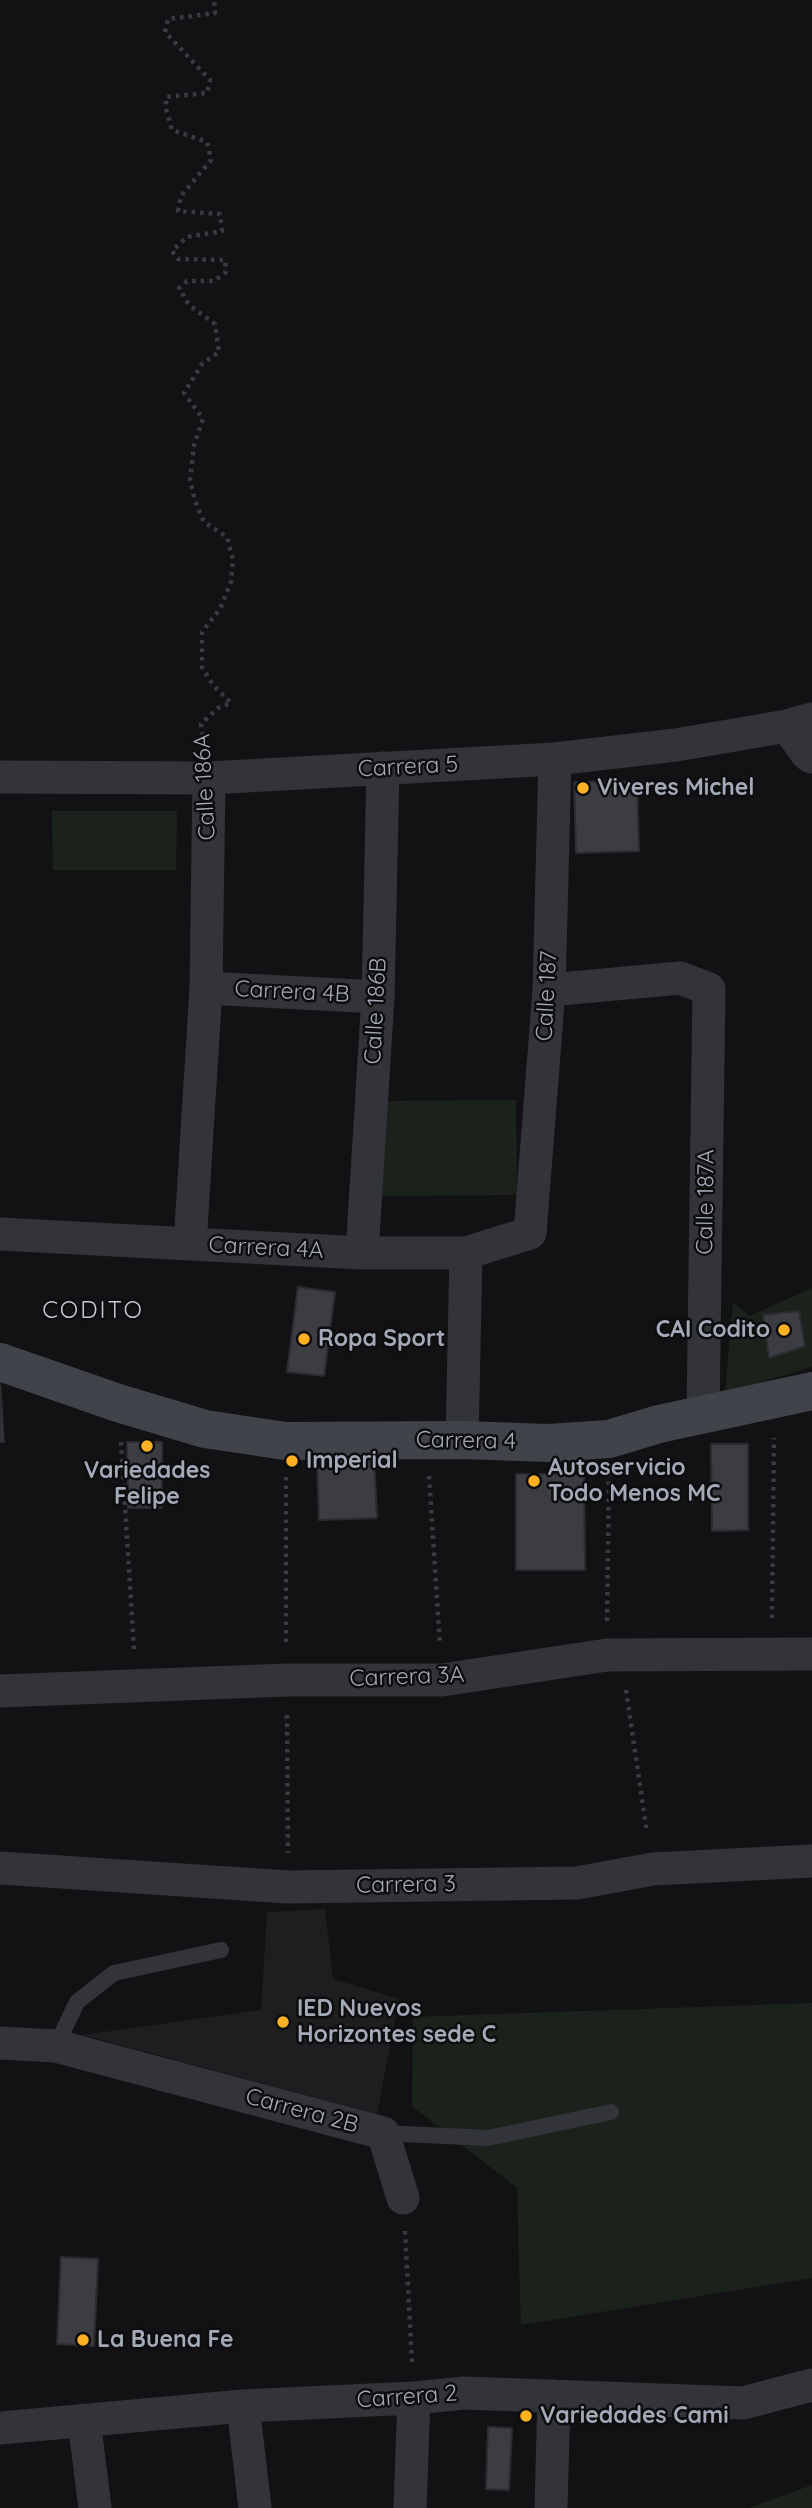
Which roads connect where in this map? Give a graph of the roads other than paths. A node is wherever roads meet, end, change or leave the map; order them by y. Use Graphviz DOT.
graph roads {
  1 [pos="799,722"];
  2 [pos="812,757"];
  3 [pos="555,759"];
  4 [pos="383,768"];
  5 [pos="0,777"];
  6 [pos="209,778"];
  7 [pos="206,988"];
  8 [pos="549,990"];
  9 [pos="378,997"];
  10 [pos="530,1233"];
  11 [pos="0,1234"];
  12 [pos="190,1244"];
  13 [pos="362,1253"];
  14 [pos="466,1253"];
  15 [pos="0,1362"];
  16 [pos="812,1391"];
  17 [pos="703,1414"];
  18 [pos="444,1440"];
  19 [pos="812,1654"];
  20 [pos="0,1691"];
  21 [pos="812,1861"];
  22 [pos="0,1868"];
  23 [pos="221,1950"];
  24 [pos="0,2043"];
  25 [pos="56,2046"];
  26 [pos="611,2112"];
  27 [pos="383,2133"];
  28 [pos="403,2198"];
  29 [pos="812,2385"];
  30 [pos="554,2396"];
  31 [pos="414,2398"];
  32 [pos="243,2406"];
  33 [pos="84,2420"];
  34 [pos="0,2428"];
  35 [pos="95,2508"];
  36 [pos="255,2508"];
  37 [pos="410,2508"];
  38 [pos="551,2508"];
  1 -- 2 [label="street"];
  1 -- 3 [label="street, Carrera 5"];
  3 -- 4 [label="street, Carrera 5"];
  3 -- 8 [label="street, Calle 187"];
  4 -- 6 [label="street, Carrera 5"];
  4 -- 9 [label="street, Calle 186B"];
  5 -- 6 [label="street, Carrera 5"];
  6 -- 7 [label="street, Calle 186A"];
  7 -- 9 [label="street, Carrera 4B"];
  7 -- 12 [label="street, Calle 186A"];
  8 -- 10 [label="street, Calle 187"];
  8 -- 17 [label="street, Calle 187A"];
  9 -- 13 [label="street, Calle 186B"];
  10 -- 14 [label="street, Carrera 4A"];
  11 -- 12 [label="street, Carrera 4A"];
  12 -- 13 [label="street, Carrera 4A"];
  13 -- 14 [label="street, Carrera 4A"];
  14 -- 18 [label="street"];
  15 -- 18 [label="street, Carrera 4"];
  16 -- 17 [label="street, Carrera 4"];
  17 -- 18 [label="street, Carrera 4"];
  19 -- 20 [label="street, Carrera 3A"];
  21 -- 22 [label="street, Carrera 3"];
  23 -- 25 [label="lane"];
  24 -- 25 [label="street, Carrera 2B"];
  25 -- 27 [label="street, Carrera 2B"];
  26 -- 27 [label="lane"];
  27 -- 28 [label="street, Carrera 2B"];
  29 -- 30 [label="street, Carrera 2"];
  30 -- 31 [label="street, Carrera 2"];
  30 -- 38 [label="street"];
  31 -- 32 [label="street, Carrera 2"];
  31 -- 37 [label="street"];
  32 -- 33 [label="street, Carrera 2"];
  32 -- 36 [label="street"];
  33 -- 34 [label="street, Carrera 2"];
  33 -- 35 [label="street"];
}
